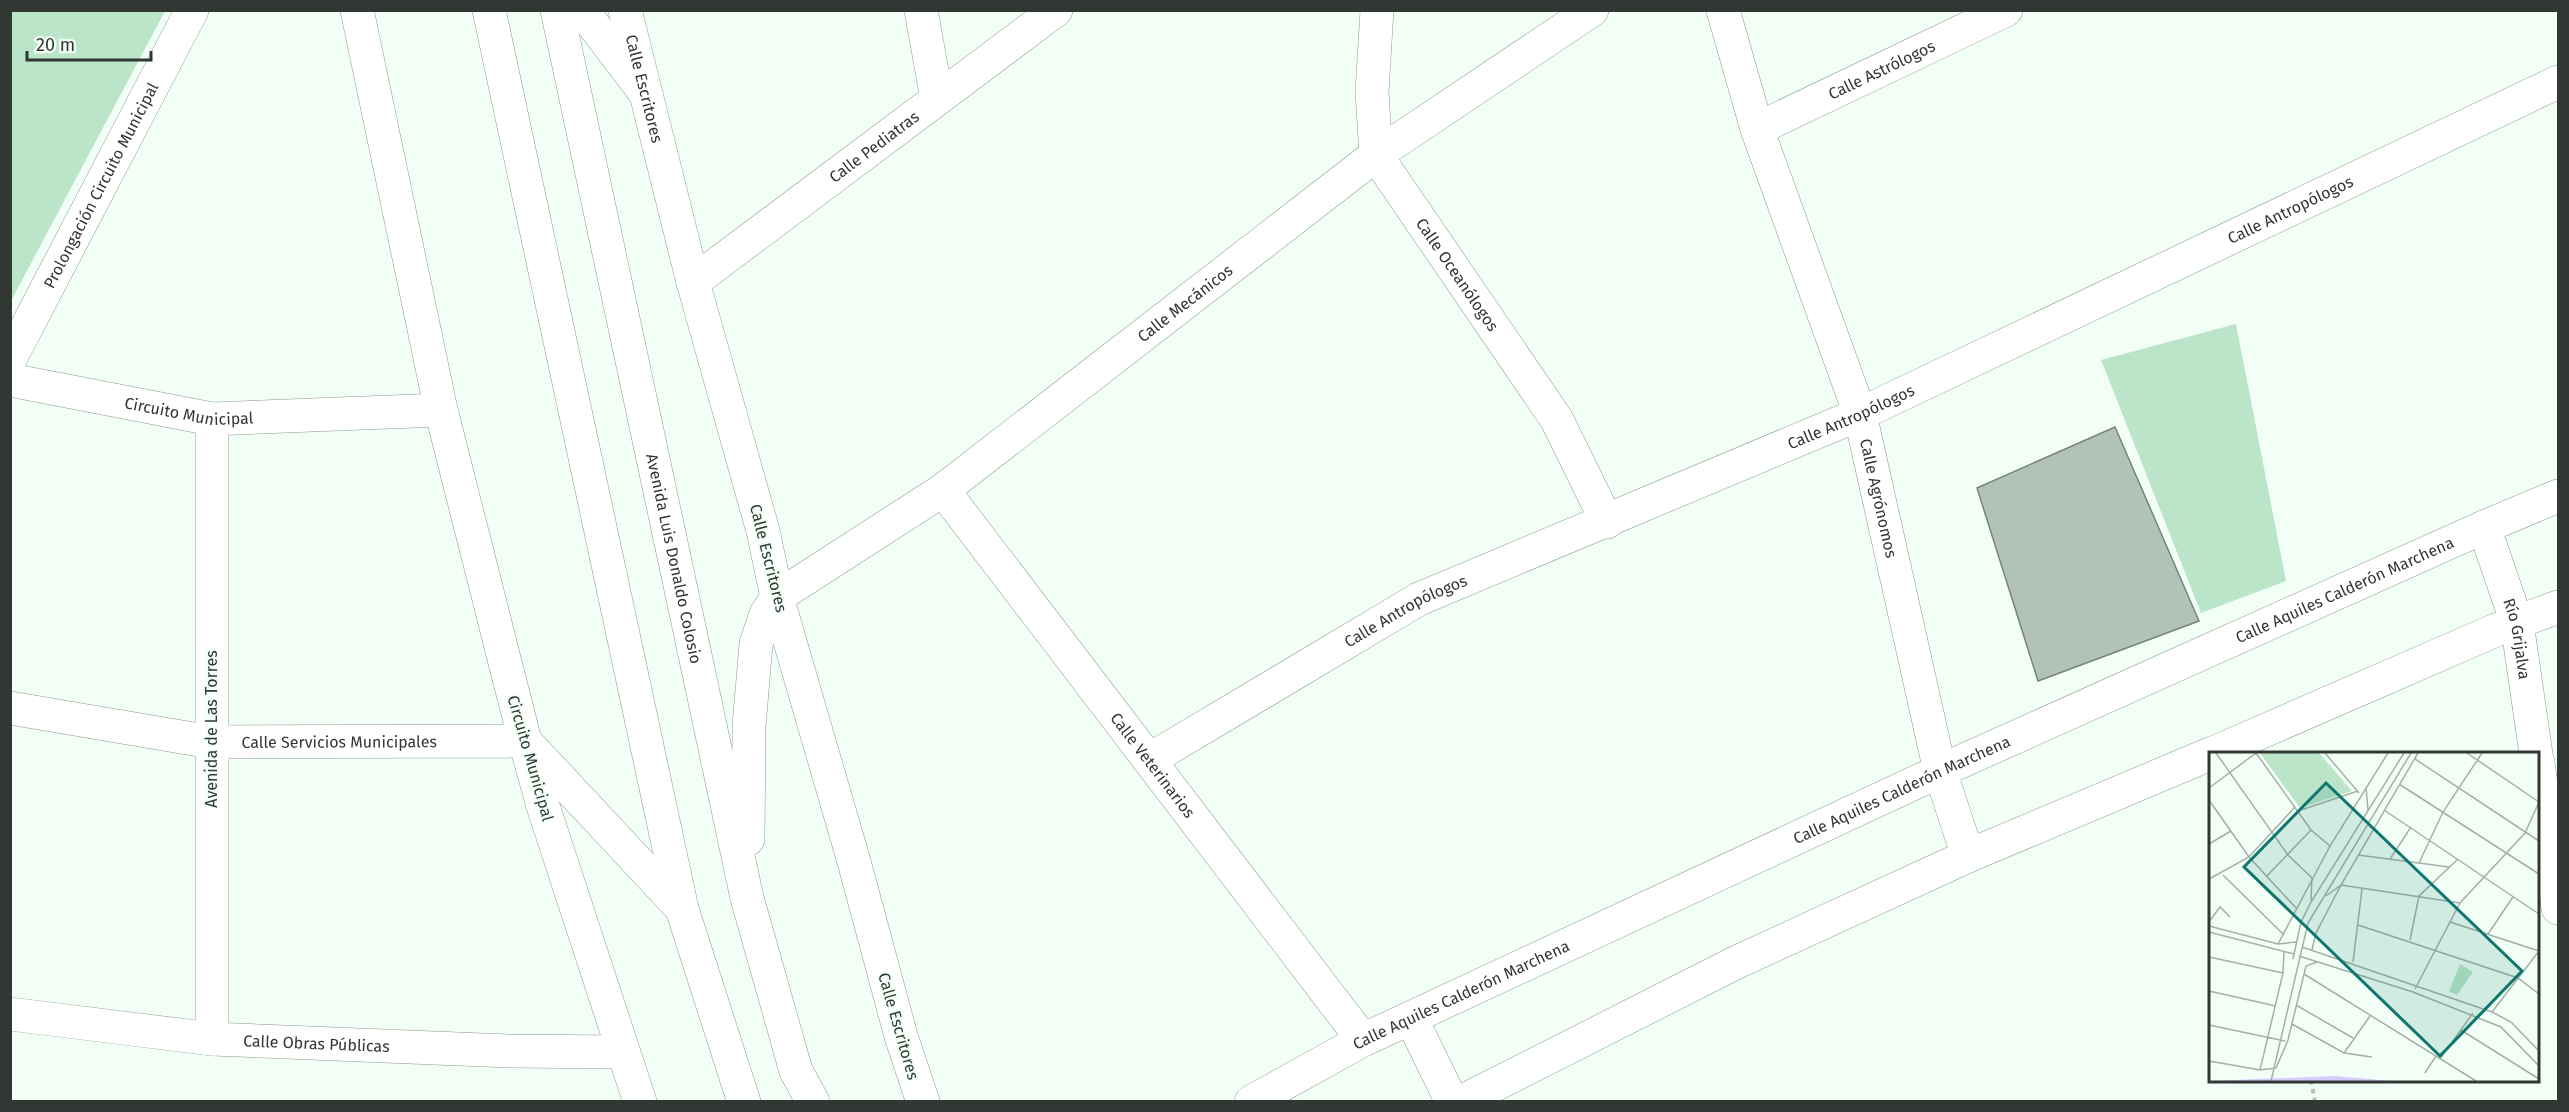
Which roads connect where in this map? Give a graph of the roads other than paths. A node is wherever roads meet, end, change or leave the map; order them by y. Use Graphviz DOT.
graph roads {
  1 [pos="192,10"];
  2 [pos="357,10"];
  3 [pos="489,10"];
  4 [pos="557,10"];
  5 [pos="582,10"];
  6 [pos="625,10"];
  7 [pos="921,10"];
  8 [pos="1056,10"];
  9 [pos="1377,10"];
  10 [pos="1592,10"];
  11 [pos="1723,10"];
  12 [pos="2006,10"];
  13 [pos="2559,82"];
  14 [pos="646,94"];
  15 [pos="938,99"];
  16 [pos="1757,129"];
  17 [pos="1376,155"];
  18 [pos="693,282"];
  19 [pos="10,359"];
  20 [pos="10,380"];
  21 [pos="441,410"];
  22 [pos="1860,414"];
  23 [pos="212,419"];
  24 [pos="943,490"];
  25 [pos="2559,496"];
  26 [pos="1607,522"];
  27 [pos="2484,527"];
  28 [pos="777,597"];
  29 [pos="2559,607"];
  30 [pos="2517,623"];
  31 [pos="10,708"];
  32 [pos="525,741"];
  33 [pos="211,742"];
  34 [pos="2216,752"];
  35 [pos="2536,752"];
  36 [pos="2209,755"];
  37 [pos="1149,760"];
  38 [pos="2539,765"];
  39 [pos="1940,771"];
  40 [pos="2551,796"];
  41 [pos="1968,856"];
  42 [pos="747,898"];
  43 [pos="2559,908"];
  44 [pos="682,909"];
  45 [pos="10,1014"];
  46 [pos="1411,1018"];
  47 [pos="212,1039"];
  48 [pos="1363,1040"];
  49 [pos="622,1052"];
  50 [pos="640,1101"];
  51 [pos="744,1101"];
  52 [pos="813,1101"];
  53 [pos="923,1101"];
  54 [pos="1251,1101"];
  55 [pos="1452,1101"];
  56 [pos="1461,1101"];
  1 -- 19 [label="street, Prolongación Circuito Municipal"];
  2 -- 21 [label="street, Circuito Municipal"];
  3 -- 44 [label="street"];
  4 -- 42 [label="street, Avenida Luis Donaldo Colosio"];
  5 -- 14 [label="street"];
  6 -- 14 [label="street, Calle Escritores"];
  7 -- 15 [label="street"];
  8 -- 15 [label="street, Calle Pediatras"];
  9 -- 17 [label="street"];
  10 -- 17 [label="street, Calle Mecánicos"];
  11 -- 16 [label="street, Calle Agrónomos"];
  12 -- 16 [label="street, Calle Astrólogos"];
  13 -- 22 [label="street, Calle Antropólogos"];
  14 -- 18 [label="street, Calle Escritores"];
  15 -- 18 [label="street, Calle Pediatras"];
  16 -- 22 [label="street, Calle Agrónomos"];
  17 -- 24 [label="street, Calle Mecánicos"];
  17 -- 26 [label="street, Calle Oceanólogos"];
  18 -- 28 [label="street, Calle Escritores"];
  20 -- 23 [label="street, Circuito Municipal"];
  21 -- 23 [label="street, Circuito Municipal"];
  21 -- 32 [label="street, Circuito Municipal"];
  22 -- 26 [label="street, Calle Antropólogos"];
  22 -- 39 [label="street, Calle Agrónomos"];
  23 -- 33 [label="street, Avenida de Las Torres"];
  24 -- 28 [label="street, Calle Mecánicos"];
  24 -- 37 [label="street, Calle Veterinarios"];
  25 -- 27 [label="street, Calle Aquiles Calderón Marchena"];
  26 -- 37 [label="street, Calle Antropólogos"];
  27 -- 30 [label="street, Río Grijalva"];
  27 -- 39 [label="street, Calle Aquiles Calderón Marchena"];
  28 -- 42 [label="street"];
  28 -- 53 [label="street, Calle Escritores"];
  29 -- 30 [label="street"];
  30 -- 34 [label="street"];
  30 -- 35 [label="street, Río Grijalva"];
  31 -- 33 [label="street, Calle Servicios Municipales"];
  32 -- 33 [label="street, Calle Servicios Municipales"];
  32 -- 44 [label="street"];
  32 -- 49 [label="street, Circuito Municipal"];
  33 -- 47 [label="street, Avenida de Las Torres"];
  36 -- 41 [label="street"];
  37 -- 48 [label="street, Calle Veterinarios"];
  38 -- 40 [label="street"];
  39 -- 41 [label="street, Calle Agrónomos"];
  39 -- 46 [label="street, Calle Aquiles Calderón Marchena"];
  40 -- 43 [label="street"];
  41 -- 56 [label="street"];
  42 -- 52 [label="street, Avenida Luis Donaldo Colosio"];
  44 -- 51 [label="street"];
  45 -- 47 [label="street, Calle Obras Públicas"];
  46 -- 48 [label="street, Calle Aquiles Calderón Marchena"];
  46 -- 55 [label="street"];
  47 -- 49 [label="street, Calle Obras Públicas"];
  48 -- 54 [label="street, Calle Aquiles Calderón Marchena"];
  49 -- 50 [label="street, Circuito Municipal"];
}
